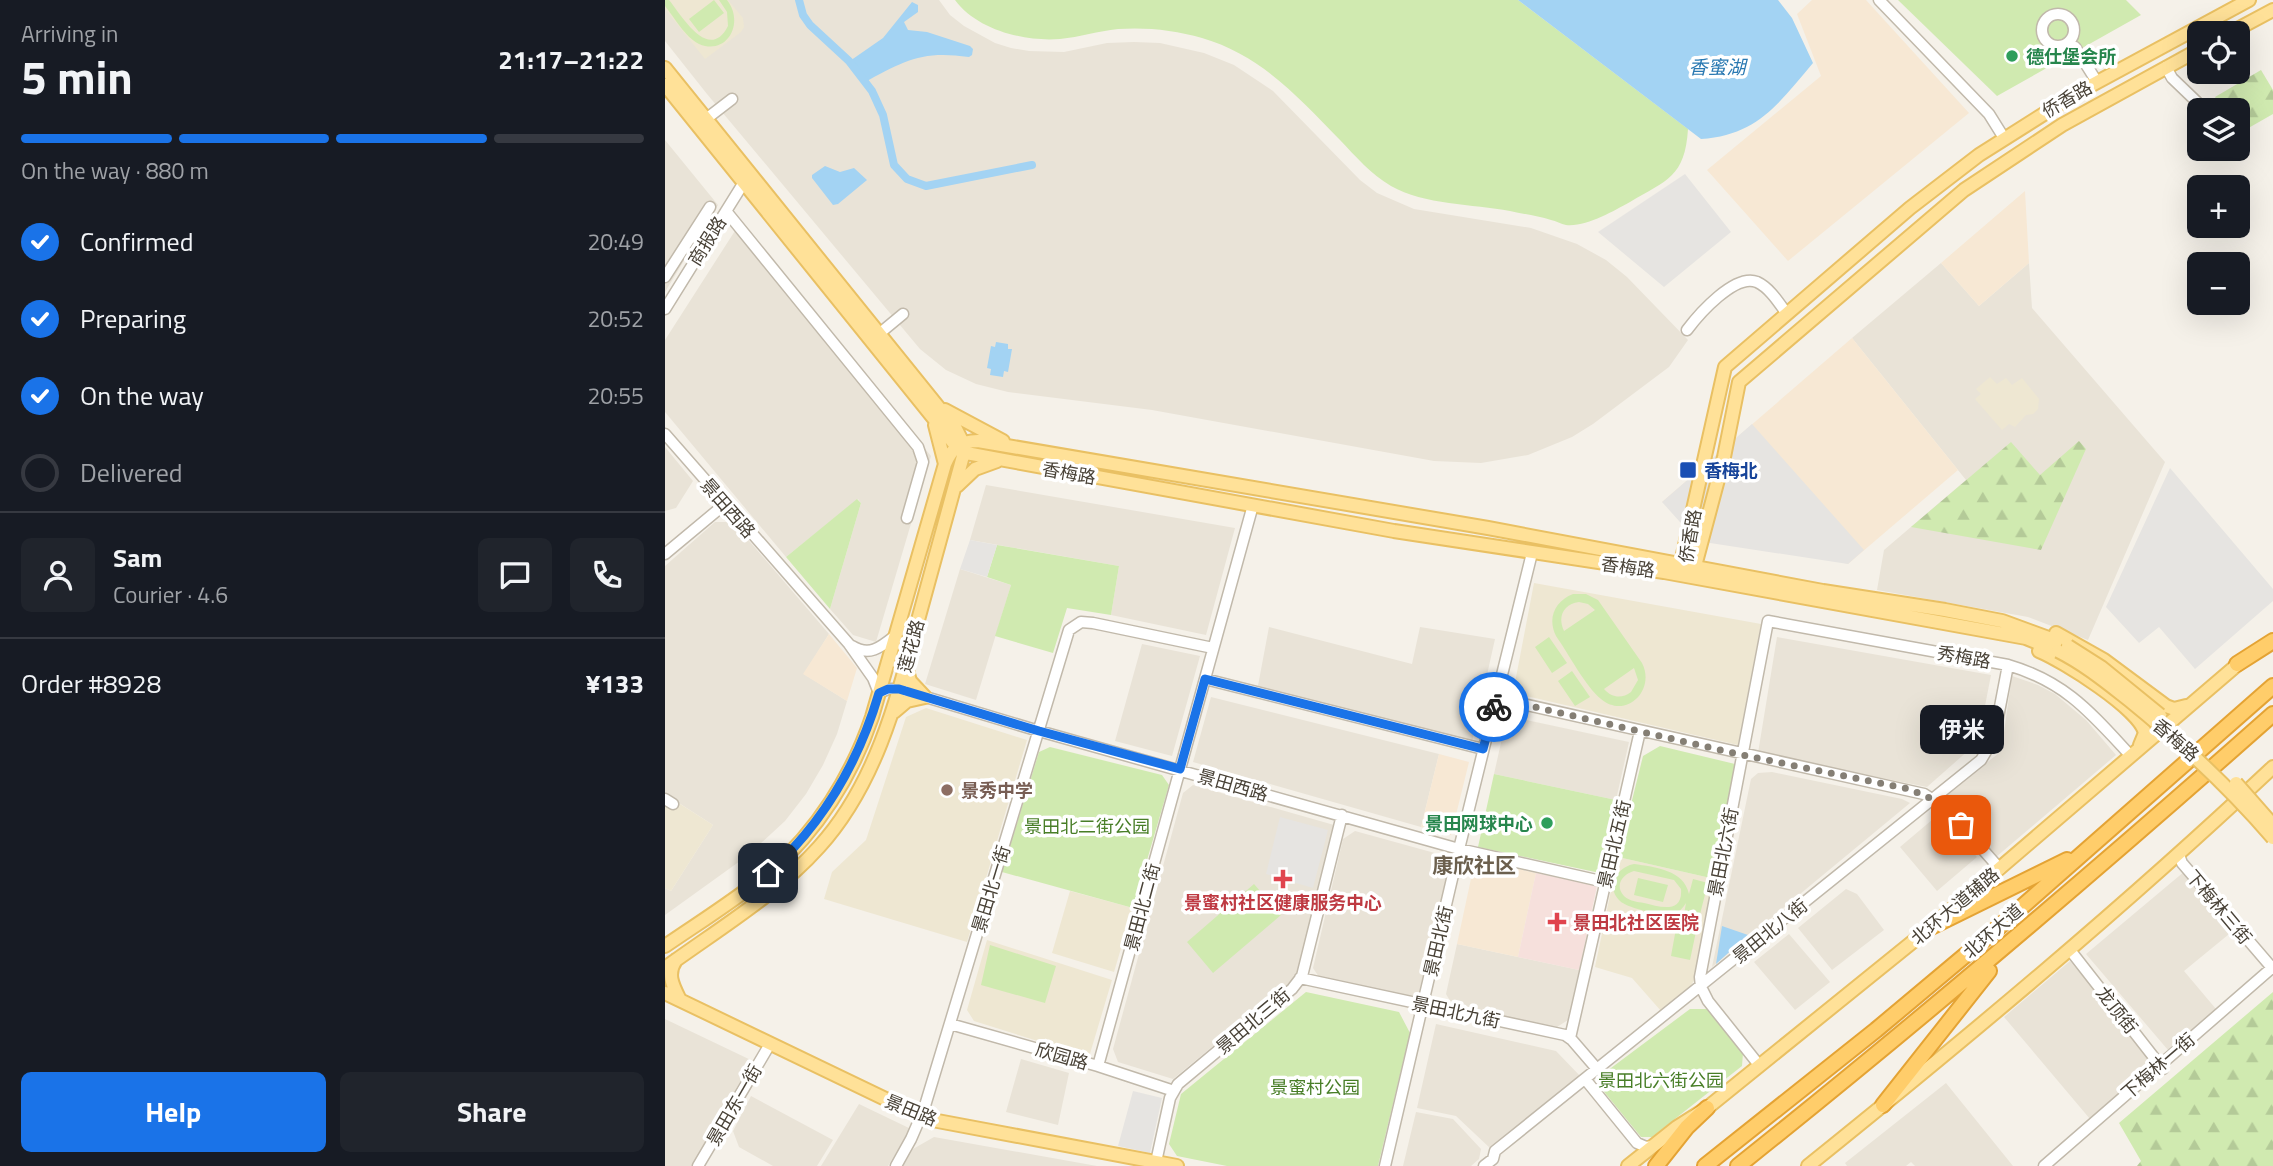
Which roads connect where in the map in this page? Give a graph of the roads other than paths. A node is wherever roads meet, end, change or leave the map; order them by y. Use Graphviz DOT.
graph roads {
  1 [pos="1879,0"];
  2 [pos="2249,0"];
  3 [pos="2234,4"];
  4 [pos="2273,10"];
  5 [pos="2250,22"];
  6 [pos="2066,45"];
  7 [pos="2187,56"];
  8 [pos="2166,67"];
  9 [pos="665,68"];
  10 [pos="2097,82"];
  11 [pos="665,85"];
  12 [pos="2193,98"];
  13 [pos="732,99"];
  14 [pos="706,119"];
  15 [pos="2004,138"];
  16 [pos="747,178"];
  17 [pos="710,207"];
  18 [pos="726,211"];
  19 [pos="665,277"];
  20 [pos="665,309"];
  21 [pos="904,314"];
  22 [pos="1787,314"];
  23 [pos="1687,330"];
  24 [pos="875,337"];
  25 [pos="930,397"];
  26 [pos="929,412"];
  27 [pos="665,434"];
  28 [pos="961,447"];
  29 [pos="1023,449"];
  30 [pos="1001,461"];
  31 [pos="945,464"];
  32 [pos="952,496"];
  33 [pos="725,505"];
  34 [pos="1253,505"];
  35 [pos="1394,512"];
  36 [pos="907,518"];
  37 [pos="1394,531"];
  38 [pos="1538,537"];
  39 [pos="1556,541"];
  40 [pos="922,543"];
  41 [pos="938,548"];
  42 [pos="1532,553"];
  43 [pos="665,554"];
  44 [pos="1695,566"];
  45 [pos="1683,570"];
  46 [pos="1768,621"];
  47 [pos="1999,627"];
  48 [pos="895,635"];
  49 [pos="2273,635"];
  50 [pos="2273,641"];
  51 [pos="849,644"];
  52 [pos="2060,647"];
  53 [pos="1213,648"];
  54 [pos="2237,664"];
  55 [pos="2007,665"];
  56 [pos="906,667"];
  57 [pos="1204,682"];
  58 [pos="2273,686"];
  59 [pos="899,689"];
  60 [pos="879,693"];
  61 [pos="925,697"];
  62 [pos="2153,697"];
  63 [pos="1496,698"];
  64 [pos="2193,702"];
  65 [pos="2273,714"];
  66 [pos="890,718"];
  67 [pos="2137,718"];
  68 [pos="1039,731"];
  69 [pos="1640,731"];
  70 [pos="1483,752"];
  71 [pos="2134,753"];
  72 [pos="1742,755"];
  73 [pos="2273,767"];
  74 [pos="1180,769"];
  75 [pos="1935,799"];
  76 [pos="1342,815"];
  77 [pos="2273,825"];
  78 [pos="2273,838"];
  79 [pos="1458,849"];
  80 [pos="2084,851"];
  81 [pos="2179,855"];
  82 [pos="2000,869"];
  83 [pos="1605,882"];
  84 [pos="1931,927"];
  85 [pos="2020,936"];
  86 [pos="665,946"];
  87 [pos="2070,950"];
  88 [pos="676,960"];
  89 [pos="665,968"];
  90 [pos="2273,968"];
  91 [pos="1300,978"];
  92 [pos="1700,987"];
  93 [pos="665,993"];
  94 [pos="665,1000"];
  95 [pos="680,1000"];
  96 [pos="1423,1005"];
  97 [pos="950,1024"];
  98 [pos="1570,1038"];
  99 [pos="768,1047"];
  100 [pos="1759,1065"];
  101 [pos="1098,1066"];
  102 [pos="2162,1067"];
  103 [pos="1597,1069"];
  104 [pos="1585,1079"];
  105 [pos="1174,1091"];
  106 [pos="1883,1105"];
  107 [pos="1707,1108"];
  108 [pos="920,1121"];
  109 [pos="1654,1146"];
  110 [pos="1155,1164"];
  111 [pos="698,1166"];
  112 [pos="896,1166"];
  113 [pos="1132,1166"];
  114 [pos="1177,1166"];
  115 [pos="1385,1166"];
  116 [pos="1484,1166"];
  117 [pos="1628,1166"];
  118 [pos="1656,1166"];
  119 [pos="1705,1166"];
  120 [pos="1738,1166"];
  121 [pos="1808,1166"];
  122 [pos="2044,1166"];
  123 [pos="2053,1166"];
  1 -- 15 [label="street"];
  2 -- 3 [label="main road, 侨香路"];
  3 -- 10 [label="main road, 侨香路"];
  4 -- 5 [label="main road"];
  6 -- 10 [label="street"];
  7 -- 8 [label="main road, 侨香路"];
  8 -- 12 [label="street"];
  8 -- 44 [label="main road, 侨香路"];
  9 -- 14 [label="main road"];
  10 -- 15 [label="main road, 侨香路"];
  11 -- 16 [label="main road"];
  13 -- 14 [label="street"];
  14 -- 16 [label="main road"];
  15 -- 22 [label="main road, 侨香路"];
  16 -- 18 [label="street, 商报路"];
  16 -- 24 [label="main road"];
  17 -- 19 [label="street"];
  18 -- 20 [label="street, 商报路"];
  18 -- 36 [label="street"];
  21 -- 24 [label="street"];
  22 -- 23 [label="street"];
  22 -- 45 [label="main road, 侨香路"];
  24 -- 25 [label="main road"];
  24 -- 26 [label="main road"];
  25 -- 28 [label="main road"];
  25 -- 29 [label="main road"];
  26 -- 28 [label="main road"];
  26 -- 31 [label="main road"];
  27 -- 33 [label="street, 景田西路"];
  28 -- 29 [label="main road, 香梅路"];
  28 -- 30 [label="main road, 香梅路"];
  28 -- 31 [label="main road, 莲花路"];
  28 -- 32 [label="main road, 莲花路"];
  29 -- 35 [label="main road, 香梅路"];
  30 -- 32 [label="main road"];
  30 -- 34 [label="main road, 香梅路"];
  31 -- 40 [label="main road, 莲花路"];
  32 -- 41 [label="main road, 莲花路"];
  33 -- 43 [label="street"];
  33 -- 51 [label="street, 景田西路"];
  34 -- 37 [label="main road, 香梅路"];
  34 -- 53 [label="street, 景田北二街"];
  35 -- 37 [label="main road"];
  35 -- 38 [label="main road, 香梅路"];
  37 -- 42 [label="main road, 香梅路"];
  38 -- 39 [label="main road, 香梅路"];
  38 -- 42 [label="main road"];
  39 -- 42 [label="main road"];
  39 -- 45 [label="main road, 香梅路"];
  40 -- 41 [label="main road"];
  40 -- 48 [label="main road, 莲花路"];
  41 -- 56 [label="main road, 莲花路"];
  42 -- 45 [label="main road, 香梅路"];
  42 -- 63 [label="street, 景田北街"];
  44 -- 45 [label="main road, 侨香路"];
  44 -- 47 [label="main road, 香梅路"];
  45 -- 47 [label="main road, 香梅路"];
  46 -- 55 [label="street, 秀梅路"];
  46 -- 72 [label="street, 景田北六街"];
  47 -- 52 [label="main road, 香梅路"];
  47 -- 62 [label="main road"];
  47 -- 67 [label="main road"];
  48 -- 51 [label="street"];
  48 -- 60 [label="main road, 莲花路"];
  49 -- 54 [label="main road, 北环大道辅路"];
  50 -- 54 [label="highway"];
  51 -- 60 [label="street, 景田西路"];
  52 -- 77 [label="main road, 香梅路, bridge"];
  52 -- 78 [label="main road, 香梅路, bridge"];
  53 -- 57 [label="street, 景田北二街"];
  53 -- 68 [label="street, 景田北一街"];
  54 -- 64 [label="main road, 北环大道辅路"];
  55 -- 71 [label="street, 秀梅路"];
  55 -- 75 [label="street, 景田北八街"];
  56 -- 59 [label="main road, 莲花路"];
  56 -- 61 [label="main road"];
  57 -- 70 [label="street"];
  57 -- 74 [label="street, 景田北二街"];
  58 -- 80 [label="highway, 北环大道"];
  59 -- 60 [label="street, 景田西路"];
  59 -- 61 [label="street, 景田西路"];
  59 -- 66 [label="main road, 莲花路"];
  60 -- 86 [label="main road, 莲花路"];
  61 -- 66 [label="main road"];
  61 -- 68 [label="street, 景田西路"];
  62 -- 64 [label="main road"];
  62 -- 67 [label="main road"];
  63 -- 69 [label="street"];
  63 -- 70 [label="street, 景田北街"];
  64 -- 71 [label="main road, 北环大道辅路"];
  65 -- 85 [label="highway, 北环大道"];
  66 -- 88 [label="main road, 莲花路"];
  67 -- 71 [label="main road"];
  68 -- 74 [label="street, 景田西路"];
  68 -- 97 [label="street, 景田北一街"];
  69 -- 72 [label="street"];
  69 -- 83 [label="street, 景田北五街"];
  70 -- 79 [label="street, 景田北街"];
  71 -- 82 [label="main road, 北环大道辅路"];
  72 -- 75 [label="street"];
  72 -- 92 [label="street, 景田北六街"];
  73 -- 81 [label="main road"];
  74 -- 76 [label="street, 景田西路"];
  74 -- 101 [label="street, 景田北二街"];
  75 -- 82 [label="street"];
  75 -- 92 [label="street, 景田北八街"];
  76 -- 79 [label="street, 景田西路"];
  76 -- 91 [label="street, 景田北三街"];
  79 -- 83 [label="street, 景田西路"];
  79 -- 96 [label="street, 景田北街"];
  80 -- 84 [label="highway"];
  80 -- 119 [label="highway, 北环大道"];
  81 -- 87 [label="main road"];
  81 -- 90 [label="street, 下梅林三街"];
  82 -- 84 [label="main road, 北环大道辅路"];
  83 -- 98 [label="street, 景田北五街"];
  84 -- 100 [label="main road, 北环大道辅路"];
  85 -- 106 [label="highway"];
  85 -- 120 [label="highway, 北环大道"];
  87 -- 102 [label="street, 龙顶街"];
  87 -- 106 [label="main road"];
  88 -- 89 [label="main road, 莲花路"];
  88 -- 95 [label="main road"];
  90 -- 102 [label="street, 下梅林一街"];
  91 -- 96 [label="street, 景田北九街"];
  91 -- 105 [label="street, 景田北三街"];
  92 -- 100 [label="street"];
  92 -- 103 [label="street, 景田北八街"];
  93 -- 95 [label="main road, 景田路"];
  94 -- 99 [label="main road, 景田路"];
  95 -- 99 [label="main road, 景田路"];
  96 -- 98 [label="street, 景田北九街"];
  96 -- 115 [label="street, 景田北街"];
  97 -- 101 [label="street, 欣园路"];
  97 -- 108 [label="street, 景田北一街"];
  98 -- 103 [label="street"];
  99 -- 108 [label="main road, 景田路"];
  99 -- 111 [label="street, 景田东一街"];
  100 -- 107 [label="main road, 北环大道辅路"];
  101 -- 105 [label="street, 欣园路"];
  102 -- 122 [label="street, 下梅林一街"];
  102 -- 123 [label="street, 下梅林一街"];
  103 -- 104 [label="street, 景田北八街"];
  104 -- 109 [label="street"];
  104 -- 116 [label="street, 景田北八街"];
  105 -- 110 [label="street"];
  106 -- 121 [label="main road"];
  107 -- 109 [label="main road, 北环大道辅路"];
  107 -- 118 [label="highway"];
  108 -- 110 [label="main road, 景田路"];
  108 -- 112 [label="street, 景田北一街"];
  108 -- 113 [label="main road, 景田路"];
  109 -- 117 [label="main road, 北环大道辅路"];
  110 -- 114 [label="main road, 景田路"];
}
